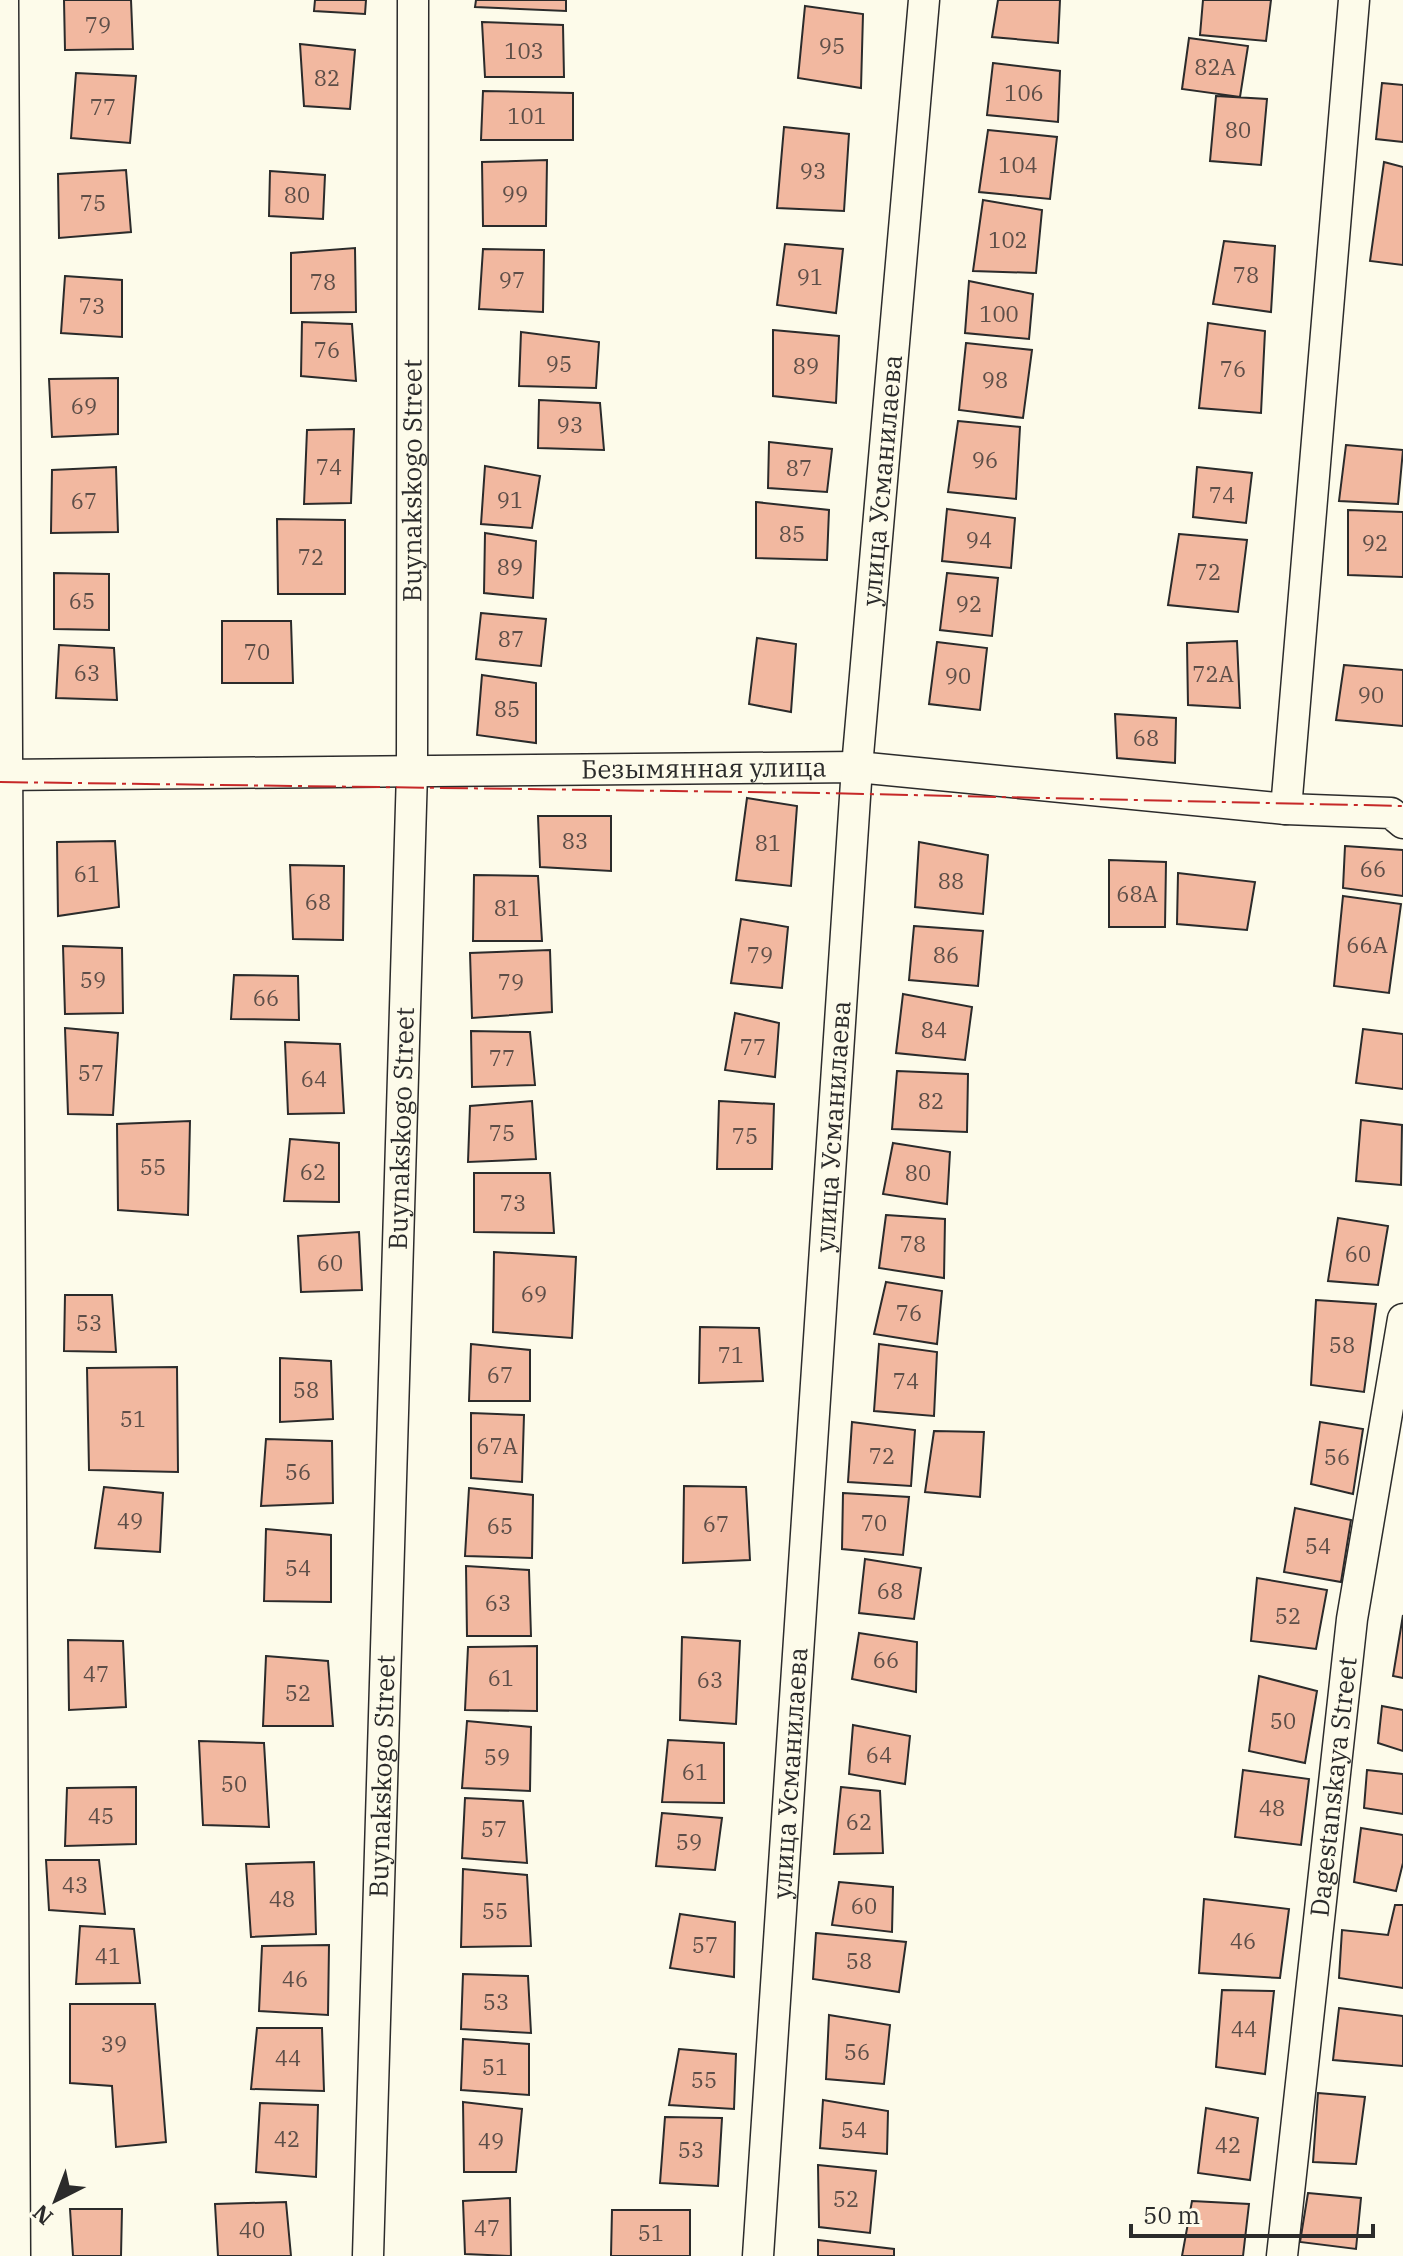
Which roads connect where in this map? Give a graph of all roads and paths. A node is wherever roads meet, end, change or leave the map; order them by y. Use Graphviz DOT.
graph roads {
  1 [pos="3,0"];
  2 [pos="413,0"];
  3 [pos="924,0"];
  4 [pos="1354,0"];
  5 [pos="857,767"];
  6 [pos="412,772"];
  7 [pos="3,775"];
  8 [pos="1286,809"];
  9 [pos="1403,823"];
  10 [pos="1403,1319"];
  11 [pos="15,2256"];
  12 [pos="368,2256"];
  13 [pos="758,2256"];
  14 [pos="1282,2256"];
  1 -- 7 [label="street"];
  2 -- 6 [label="street, Buynakskogo Street"];
  3 -- 5 [label="street, улица Усманилаева"];
  4 -- 8 [label="street"];
  5 -- 6 [label="street, Безымянная улица"];
  5 -- 8 [label="street, Безымянная улица"];
  5 -- 13 [label="street, улица Усманилаева"];
  6 -- 7 [label="street, Безымянная улица"];
  6 -- 12 [label="street, Buynakskogo Street"];
  7 -- 11 [label="street"];
  8 -- 9 [label="street, Безымянная улица"];
  10 -- 14 [label="street, Dagestanskaya Street"];
}
